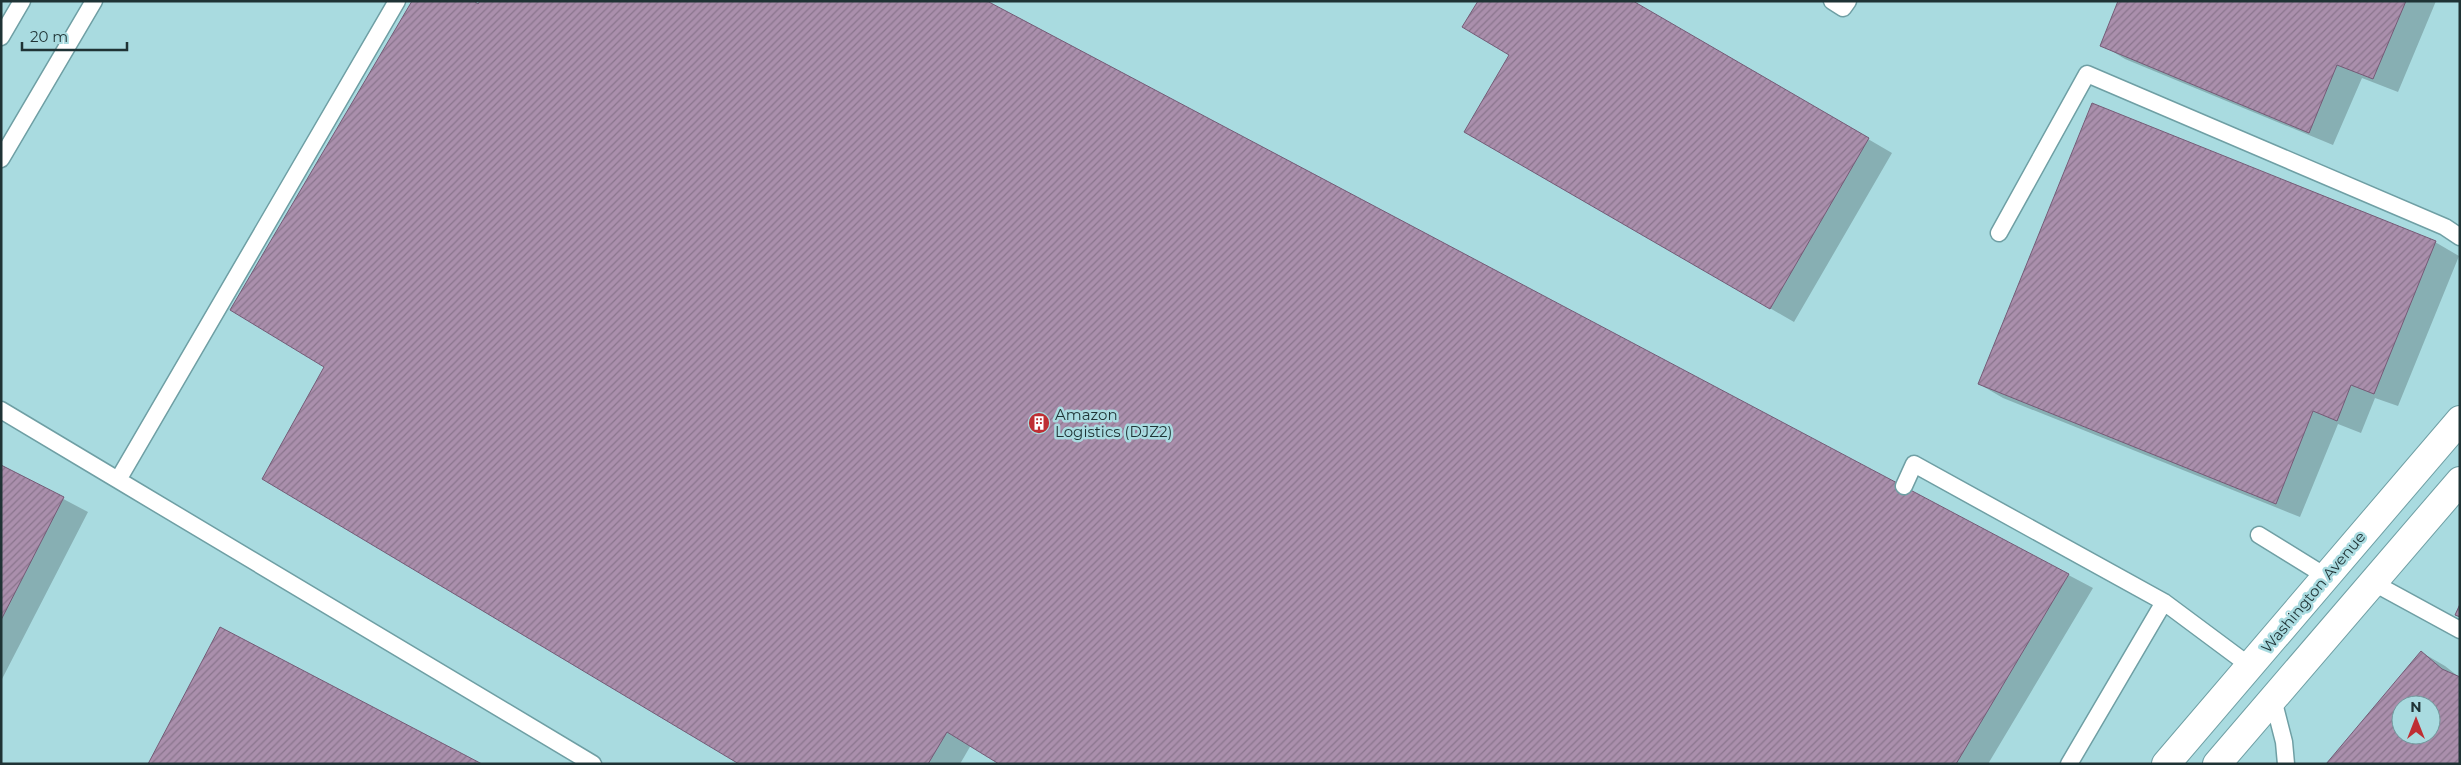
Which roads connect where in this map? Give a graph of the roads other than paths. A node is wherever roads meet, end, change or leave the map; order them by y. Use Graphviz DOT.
graph roads {
  1 [pos="22,1"];
  2 [pos="94,1"];
  3 [pos="396,1"];
  4 [pos="1832,1"];
  5 [pos="1848,1"];
  6 [pos="1,37"];
  7 [pos="1,159"];
  8 [pos="1999,233"];
  9 [pos="2460,237"];
  10 [pos="1,410"];
  11 [pos="2460,420"];
  12 [pos="118,480"];
  13 [pos="2460,481"];
  14 [pos="1904,486"];
  15 [pos="2259,535"];
  16 [pos="2327,577"];
  17 [pos="2372,582"];
  18 [pos="2164,602"];
  19 [pos="2460,630"];
  20 [pos="2250,666"];
  21 [pos="2273,698"];
  22 [pos="593,764"];
  23 [pos="2069,764"];
  24 [pos="2166,764"];
  25 [pos="2217,764"];
  26 [pos="2286,764"];
  1 -- 6 [label="lane"];
  2 -- 7 [label="lane"];
  3 -- 12 [label="lane"];
  4 -- 5 [label="lane"];
  8 -- 9 [label="lane"];
  10 -- 12 [label="lane"];
  11 -- 16 [label="main road, Washington Avenue"];
  12 -- 22 [label="lane"];
  13 -- 17 [label="main road"];
  14 -- 18 [label="lane"];
  15 -- 16 [label="lane"];
  16 -- 20 [label="main road, Washington Avenue"];
  17 -- 19 [label="lane"];
  17 -- 21 [label="main road"];
  18 -- 20 [label="lane"];
  18 -- 23 [label="lane"];
  20 -- 24 [label="main road, Washington Avenue"];
  21 -- 25 [label="main road"];
  21 -- 26 [label="lane"];
}
